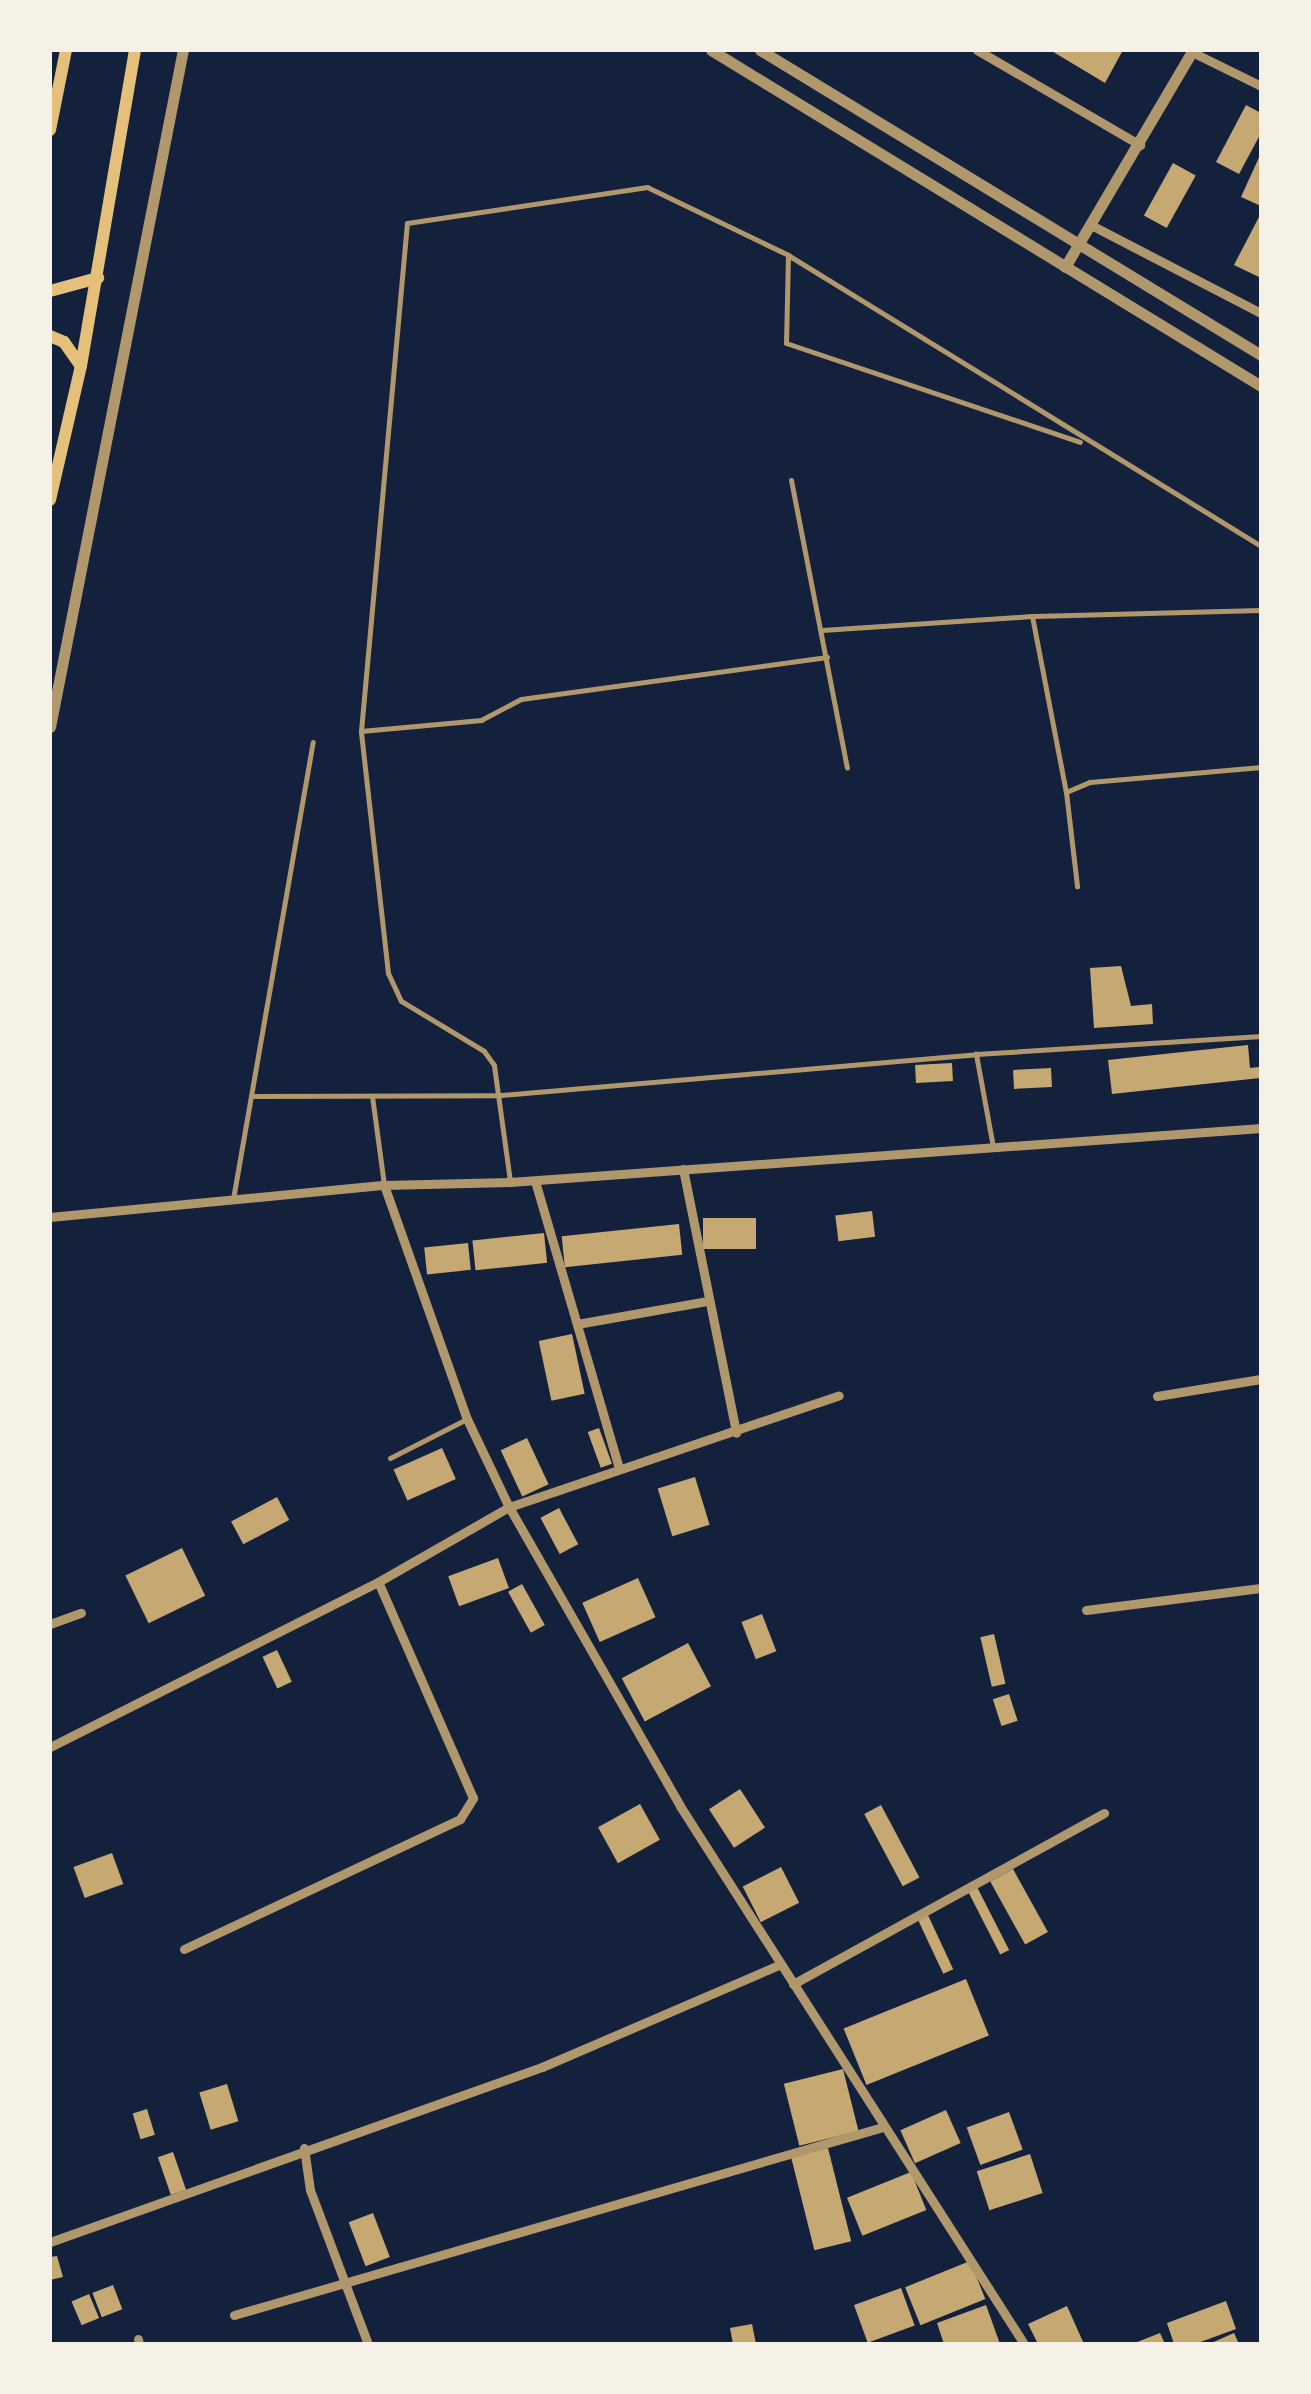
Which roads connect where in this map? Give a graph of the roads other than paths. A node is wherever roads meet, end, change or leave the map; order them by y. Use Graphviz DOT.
graph roads {
  1 [pos="66,50"];
  2 [pos="135,50"];
  3 [pos="183,50"];
  4 [pos="711,50"];
  5 [pos="760,50"];
  6 [pos="977,50"];
  7 [pos="1193,51"];
  8 [pos="1261,86"];
  9 [pos="50,130"];
  10 [pos="1140,145"];
  11 [pos="1092,226"];
  12 [pos="1080,246"];
  13 [pos="788,255"];
  14 [pos="1066,267"];
  15 [pos="98,278"];
  16 [pos="50,291"];
  17 [pos="1261,313"];
  18 [pos="50,336"];
  19 [pos="1261,356"];
  20 [pos="81,366"];
  21 [pos="1261,386"];
  22 [pos="1088,444"];
  23 [pos="791,480"];
  24 [pos="50,500"];
  25 [pos="1261,546"];
  26 [pos="1261,610"];
  27 [pos="1032,616"];
  28 [pos="822,630"];
  29 [pos="827,657"];
  30 [pos="50,727"];
  31 [pos="361,730"];
  32 [pos="313,742"];
  33 [pos="1261,767"];
  34 [pos="848,768"];
  35 [pos="1066,792"];
  36 [pos="1077,886"];
  37 [pos="1261,1036"];
  38 [pos="976,1054"];
  39 [pos="251,1096"];
  40 [pos="372,1096"];
  41 [pos="501,1096"];
  42 [pos="1261,1128"];
  43 [pos="994,1150"];
  44 [pos="683,1169"];
  45 [pos="535,1180"];
  46 [pos="510,1182"];
  47 [pos="384,1185"];
  48 [pos="232,1200"];
  49 [pos="50,1216"];
  50 [pos="708,1302"];
  51 [pos="577,1324"];
  52 [pos="1261,1379"];
  53 [pos="839,1395"];
  54 [pos="1157,1396"];
  55 [pos="467,1418"];
  56 [pos="736,1433"];
  57 [pos="390,1458"];
  58 [pos="618,1470"];
  59 [pos="508,1507"];
  60 [pos="378,1582"];
  61 [pos="1261,1588"];
  62 [pos="1086,1610"];
  63 [pos="80,1612"];
  64 [pos="50,1624"];
  65 [pos="50,1747"];
  66 [pos="1104,1813"];
  67 [pos="184,1949"];
  68 [pos="780,1964"];
  69 [pos="793,1984"];
  70 [pos="884,2128"];
  71 [pos="304,2148"];
  72 [pos="50,2242"];
  73 [pos="346,2282"];
  74 [pos="234,2315"];
  75 [pos="368,2344"];
  76 [pos="1024,2344"];
  1 -- 9 [label="main road"];
  2 -- 15 [label="main road"];
  3 -- 30 [label="street"];
  4 -- 14 [label="street"];
  5 -- 12 [label="street"];
  6 -- 10 [label="street"];
  7 -- 8 [label="street"];
  7 -- 10 [label="street"];
  10 -- 11 [label="street"];
  11 -- 12 [label="street"];
  11 -- 17 [label="street"];
  12 -- 14 [label="street"];
  12 -- 19 [label="street"];
  13 -- 22 [label="lane"];
  13 -- 22 [label="lane"];
  13 -- 31 [label="lane"];
  14 -- 21 [label="street"];
  15 -- 16 [label="main road"];
  15 -- 20 [label="main road"];
  18 -- 20 [label="main road"];
  20 -- 24 [label="main road"];
  22 -- 25 [label="lane"];
  23 -- 28 [label="lane"];
  26 -- 27 [label="lane"];
  27 -- 28 [label="lane"];
  27 -- 35 [label="lane"];
  28 -- 29 [label="lane"];
  29 -- 31 [label="lane"];
  29 -- 34 [label="lane"];
  31 -- 41 [label="lane"];
  32 -- 39 [label="lane"];
  33 -- 35 [label="lane"];
  35 -- 36 [label="lane"];
  37 -- 38 [label="lane"];
  38 -- 41 [label="lane"];
  38 -- 43 [label="lane"];
  39 -- 40 [label="lane"];
  39 -- 48 [label="lane"];
  40 -- 41 [label="lane"];
  40 -- 47 [label="lane"];
  41 -- 46 [label="lane"];
  42 -- 43 [label="street"];
  43 -- 44 [label="street"];
  44 -- 45 [label="street"];
  44 -- 50 [label="street"];
  45 -- 46 [label="street"];
  45 -- 51 [label="street"];
  46 -- 47 [label="street"];
  47 -- 48 [label="street"];
  47 -- 55 [label="street"];
  48 -- 49 [label="street"];
  50 -- 51 [label="street"];
  50 -- 56 [label="street"];
  51 -- 58 [label="street"];
  52 -- 54 [label="street"];
  53 -- 56 [label="street"];
  55 -- 57 [label="lane"];
  55 -- 59 [label="street"];
  56 -- 58 [label="street"];
  58 -- 59 [label="street"];
  59 -- 60 [label="street"];
  59 -- 68 [label="street"];
  60 -- 65 [label="street"];
  60 -- 67 [label="street"];
  61 -- 62 [label="street"];
  63 -- 64 [label="street"];
  66 -- 69 [label="street"];
  68 -- 69 [label="street"];
  68 -- 71 [label="street"];
  69 -- 70 [label="street"];
  70 -- 73 [label="street"];
  70 -- 76 [label="street"];
  71 -- 72 [label="street"];
  71 -- 73 [label="street"];
  73 -- 74 [label="street"];
  73 -- 75 [label="street"];
}
